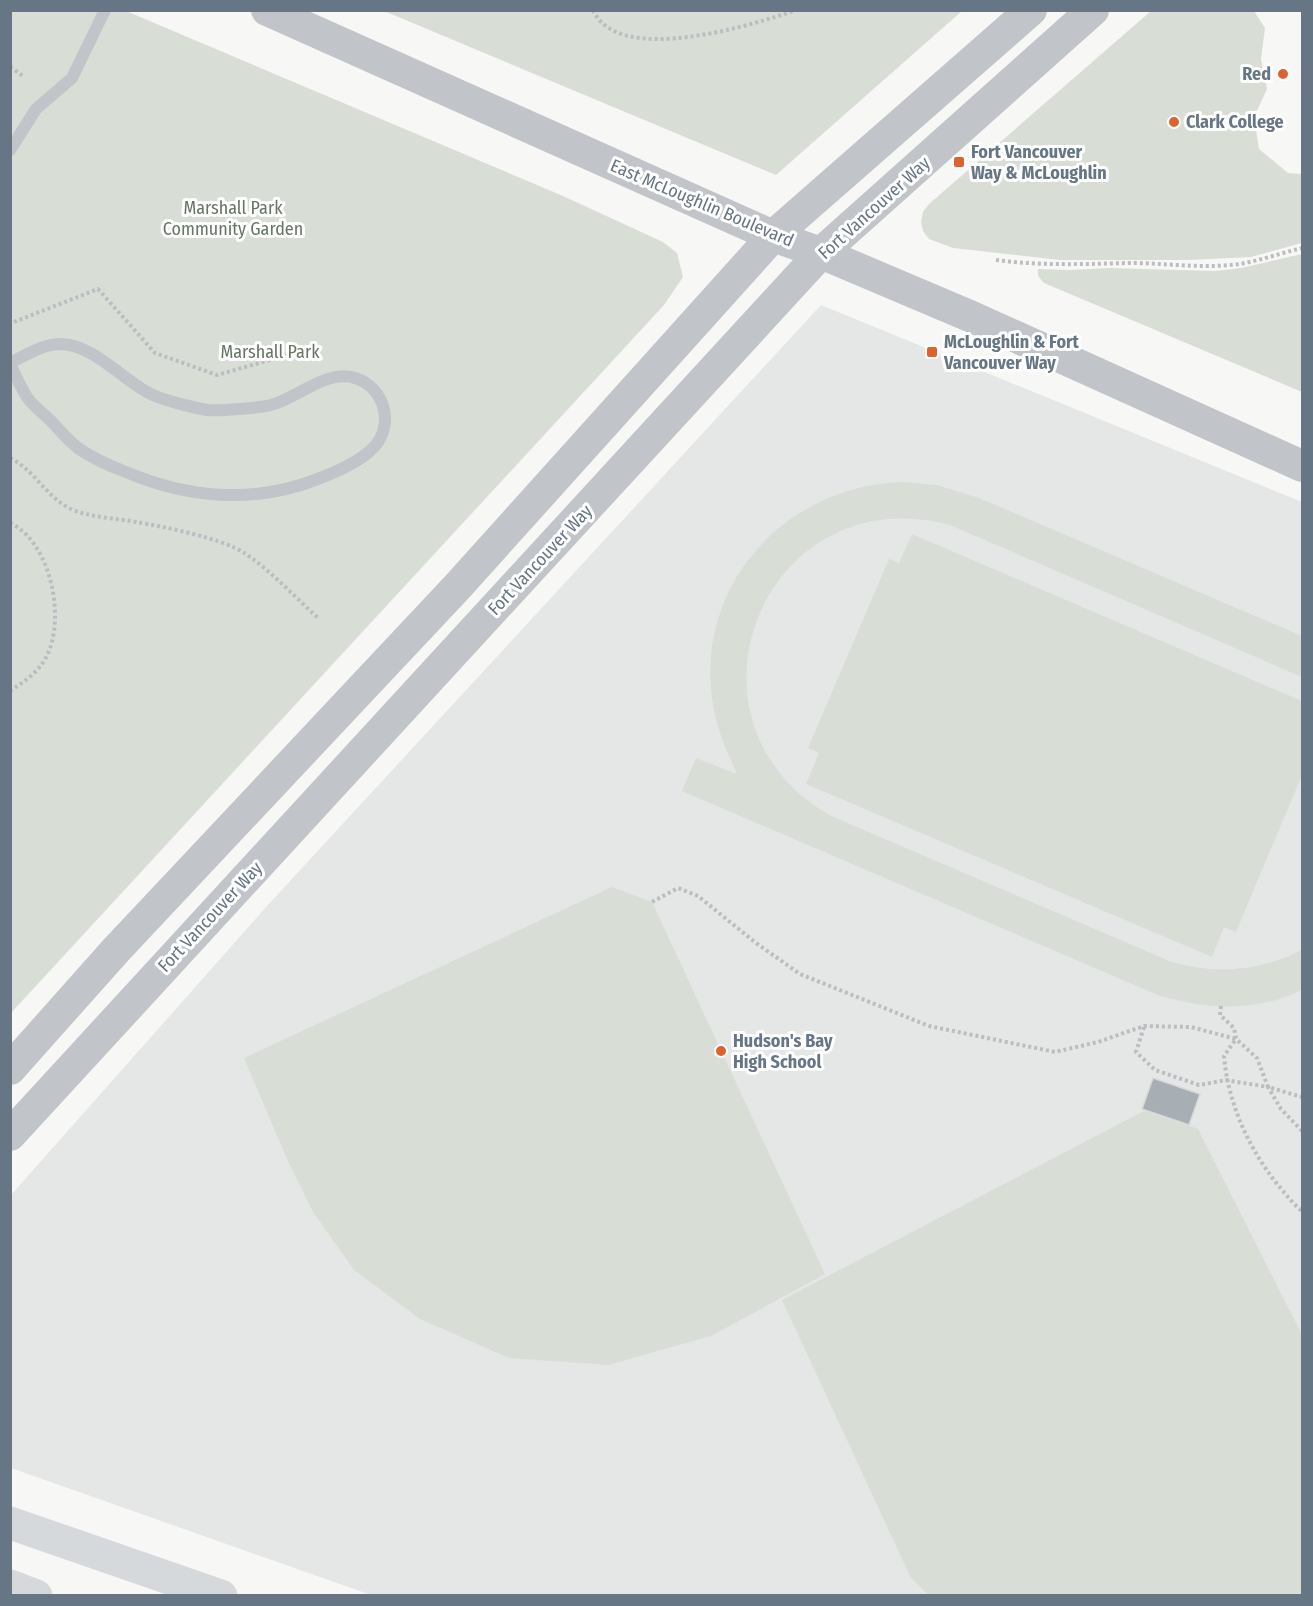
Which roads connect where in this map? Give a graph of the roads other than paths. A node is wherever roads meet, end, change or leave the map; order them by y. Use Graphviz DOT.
graph roads {
  1 [pos="105,10"];
  2 [pos="267,10"];
  3 [pos="1031,10"];
  4 [pos="1093,10"];
  5 [pos="10,150"];
  6 [pos="773,236"];
  7 [pos="821,253"];
  8 [pos="10,363"];
  9 [pos="1302,466"];
  10 [pos="10,1069"];
  11 [pos="10,1135"];
  12 [pos="10,1523"];
  13 [pos="10,1586"];
  14 [pos="36,1596"];
  15 [pos="221,1596"];
  1 -- 5 [label="lane"];
  2 -- 6 [label="street, East McLoughlin Boulevard"];
  3 -- 6 [label="street"];
  4 -- 7 [label="street, Fort Vancouver Way"];
  6 -- 7 [label="street, East McLoughlin Boulevard"];
  6 -- 10 [label="street"];
  7 -- 9 [label="street, East McLoughlin Boulevard"];
  7 -- 11 [label="street, Fort Vancouver Way"];
  8 -- 8 [label="lane"];
  12 -- 15 [label="main road"];
  13 -- 14 [label="main road"];
}
